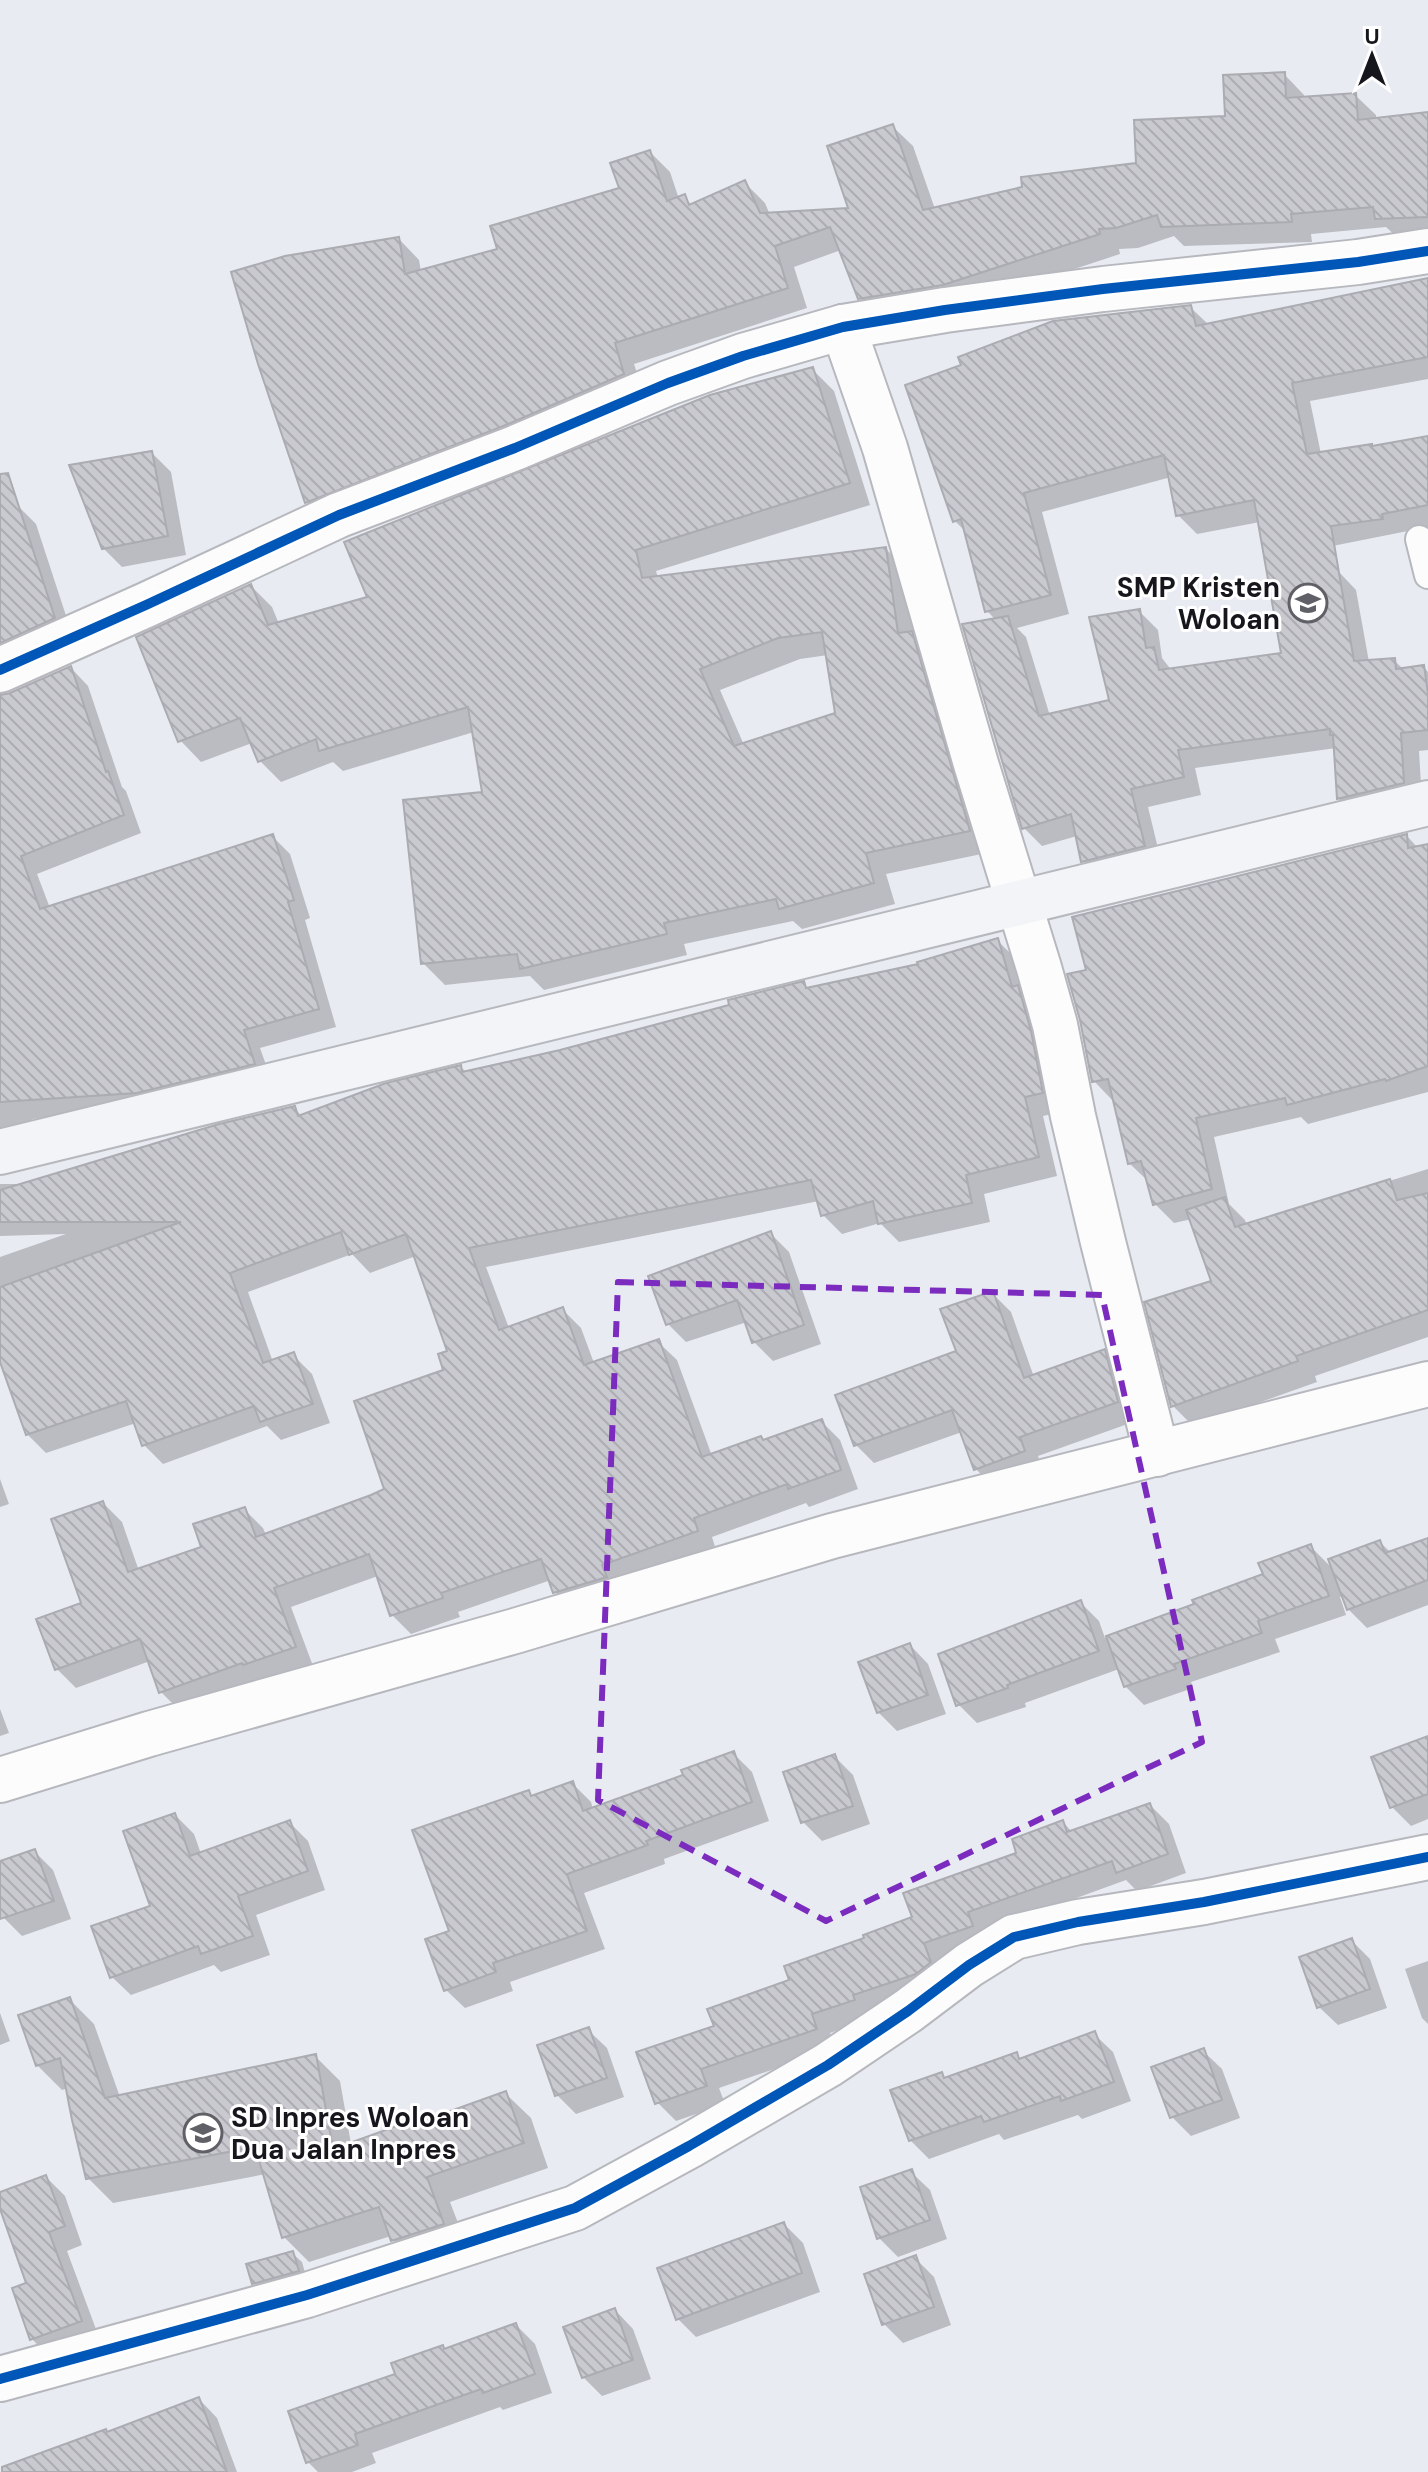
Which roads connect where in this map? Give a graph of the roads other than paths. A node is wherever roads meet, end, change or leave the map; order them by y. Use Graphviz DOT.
graph roads {
  1 [pos="1428,251"];
  2 [pos="843,327"];
  3 [pos="1419,539"];
  4 [pos="1428,575"];
  5 [pos="0,670"];
  6 [pos="1428,803"];
  7 [pos="1019,902"];
  8 [pos="0,1152"];
  9 [pos="1428,1384"];
  10 [pos="1157,1454"];
  11 [pos="0,1780"];
  12 [pos="1428,1857"];
  13 [pos="0,2379"];
  1 -- 2 [label="street"];
  2 -- 5 [label="street"];
  2 -- 7 [label="street"];
  3 -- 4 [label="lane"];
  6 -- 7 [label="main road"];
  7 -- 8 [label="main road"];
  7 -- 10 [label="street"];
  9 -- 10 [label="street"];
  10 -- 11 [label="street"];
  12 -- 13 [label="street"];
}
